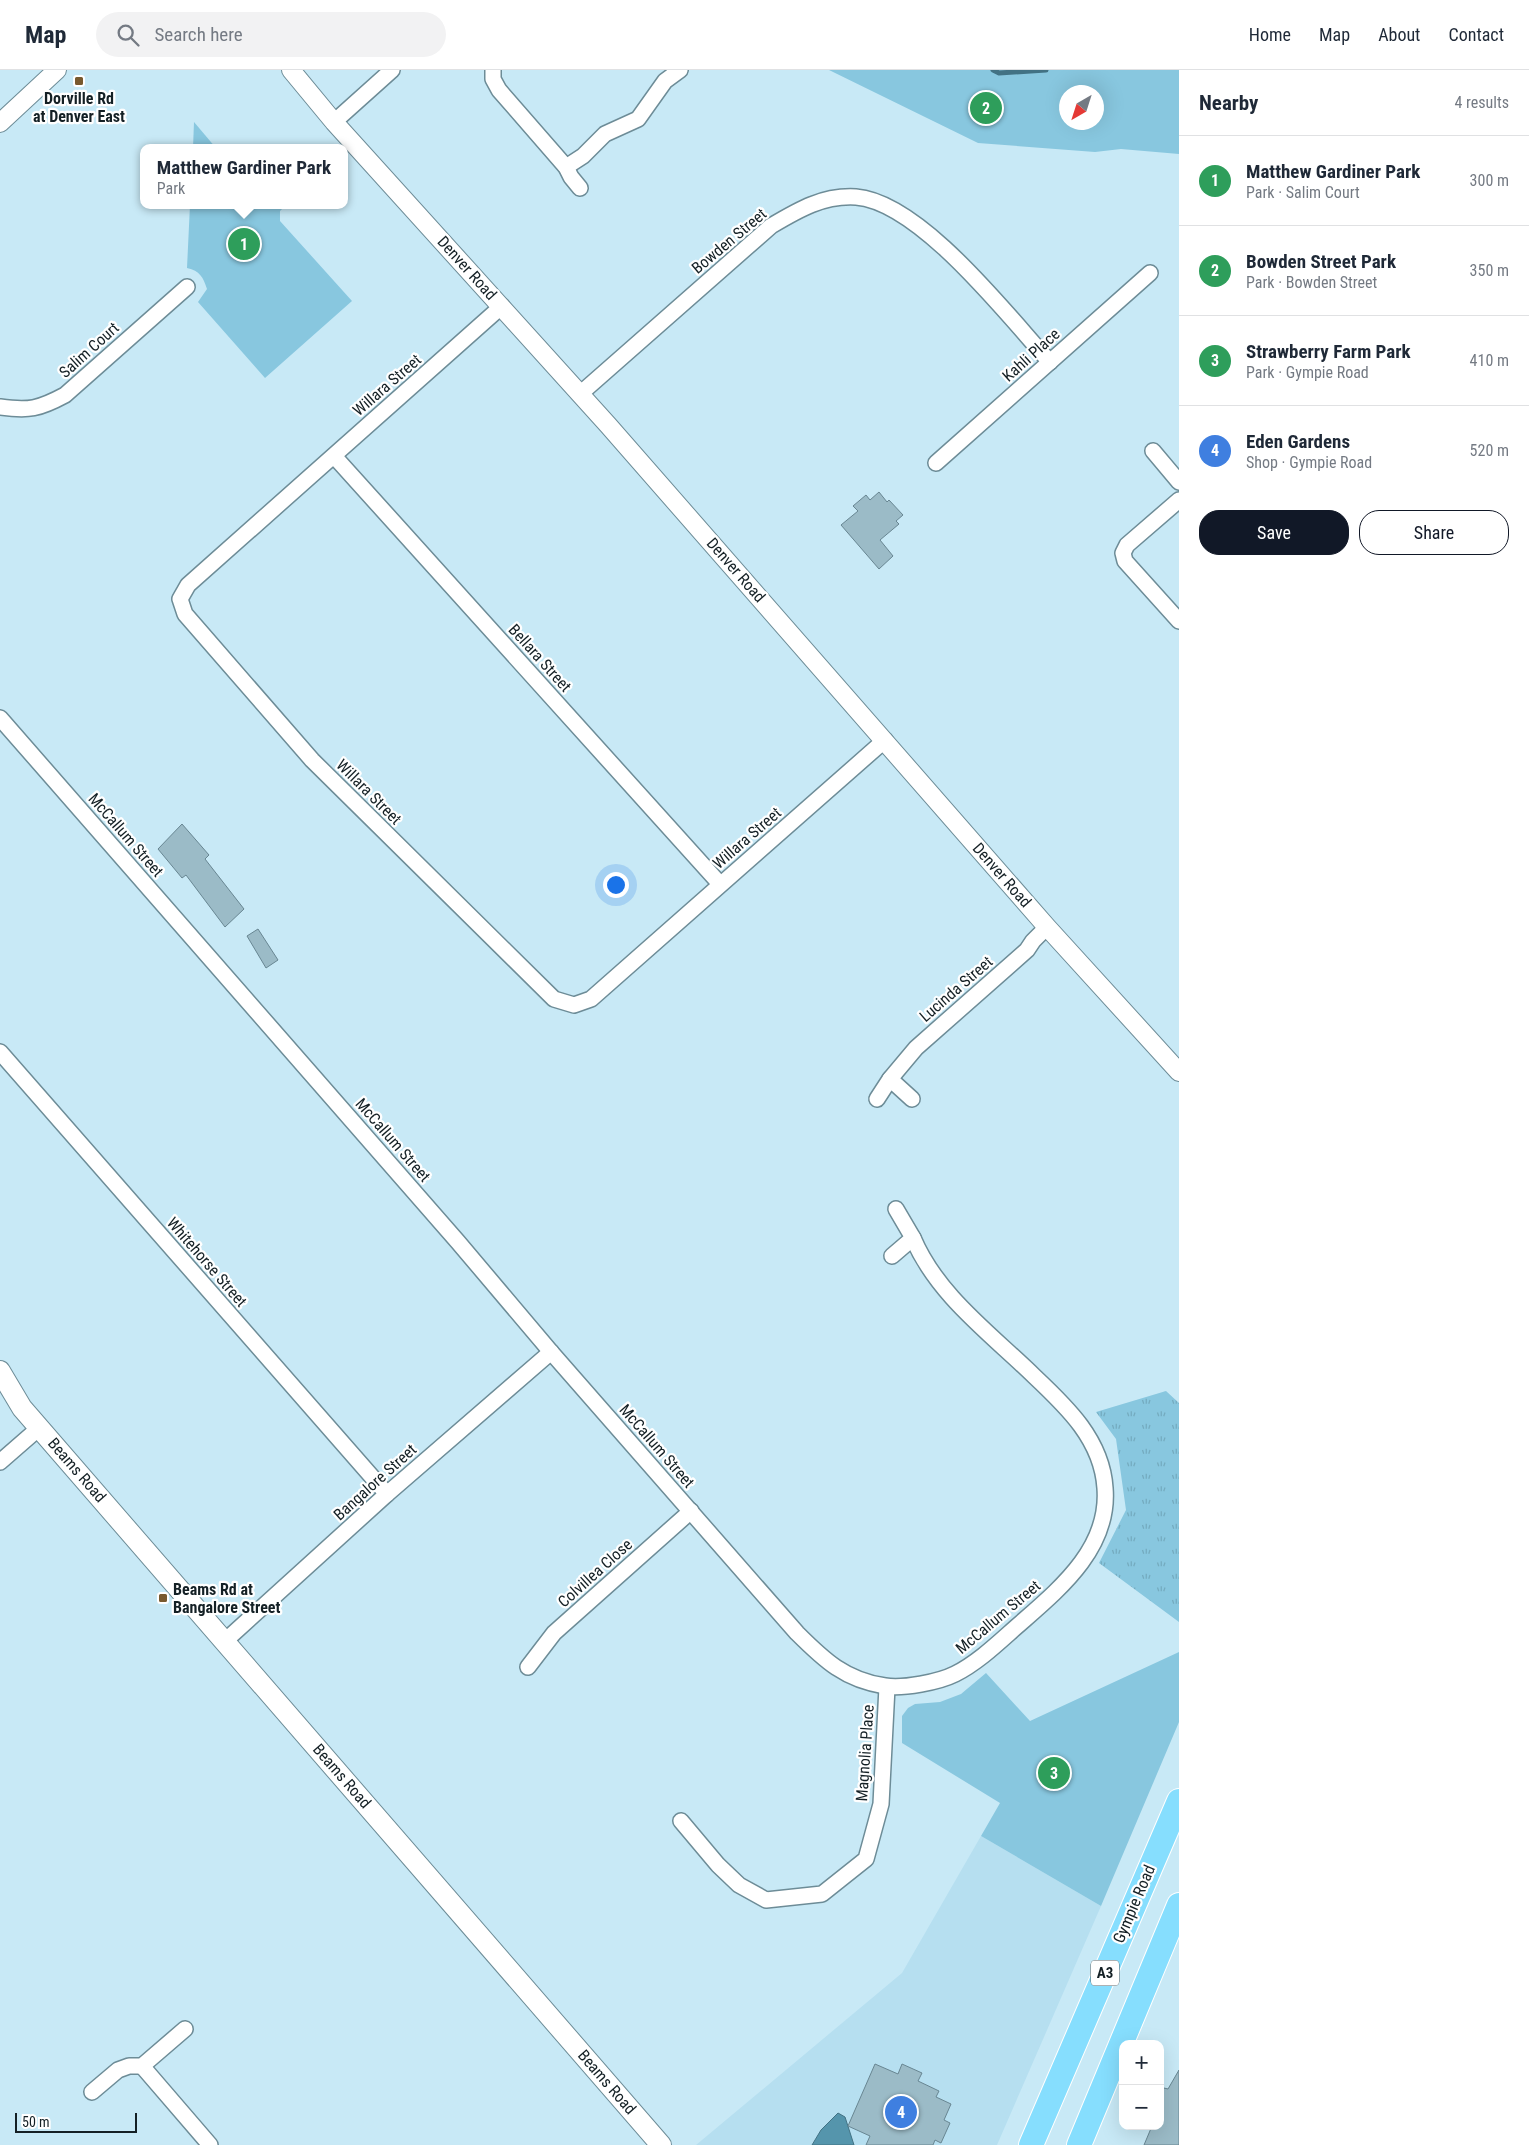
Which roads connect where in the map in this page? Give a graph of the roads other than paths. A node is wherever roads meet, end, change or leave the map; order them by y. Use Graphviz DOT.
graph roads {
  1 [pos="57,70"];
  2 [pos="291,70"];
  3 [pos="392,70"];
  4 [pos="493,70"];
  5 [pos="680,70"];
  6 [pos="334,122"];
  7 [pos="0,123"];
  8 [pos="566,167"];
  9 [pos="580,188"];
  10 [pos="1150,273"];
  11 [pos="187,286"];
  12 [pos="502,306"];
  13 [pos="1050,362"];
  14 [pos="580,394"];
  15 [pos="0,406"];
  16 [pos="1152,452"];
  17 [pos="334,456"];
  18 [pos="936,463"];
  19 [pos="1179,482"];
  20 [pos="1179,500"];
  21 [pos="1179,621"];
  22 [pos="0,718"];
  23 [pos="885,740"];
  24 [pos="720,884"];
  25 [pos="1047,928"];
  26 [pos="0,1052"];
  27 [pos="1179,1072"];
  28 [pos="890,1079"];
  29 [pos="877,1099"];
  30 [pos="912,1099"];
  31 [pos="896,1209"];
  32 [pos="913,1238"];
  33 [pos="892,1256"];
  34 [pos="551,1352"];
  35 [pos="0,1371"];
  36 [pos="0,1395"];
  37 [pos="22,1408"];
  38 [pos="39,1428"];
  39 [pos="0,1462"];
  40 [pos="387,1494"];
  41 [pos="691,1511"];
  42 [pos="225,1641"];
  43 [pos="528,1667"];
  44 [pos="887,1687"];
  45 [pos="1179,1801"];
  46 [pos="681,1821"];
  47 [pos="1179,1905"];
  48 [pos="185,2030"];
  49 [pos="142,2066"];
  50 [pos="92,2092"];
  51 [pos="210,2145"];
  52 [pos="661,2145"];
  53 [pos="1031,2145"];
  54 [pos="1079,2145"];
  1 -- 7 [label="street"];
  2 -- 6 [label="street, Denver Road"];
  3 -- 6 [label="street"];
  4 -- 8 [label="street"];
  5 -- 8 [label="street"];
  6 -- 12 [label="street, Denver Road"];
  8 -- 9 [label="street"];
  10 -- 13 [label="street, Kahli Place"];
  11 -- 15 [label="street, Salim Court"];
  12 -- 14 [label="street, Denver Road"];
  12 -- 17 [label="street, Willara Street"];
  13 -- 14 [label="street, Bowden Street"];
  13 -- 18 [label="street, Kahli Place"];
  14 -- 23 [label="street, Denver Road"];
  16 -- 19 [label="street"];
  17 -- 24 [label="street, Bellara Street"];
  17 -- 24 [label="street, Willara Street"];
  20 -- 21 [label="street"];
  22 -- 34 [label="street, McCallum Street"];
  23 -- 24 [label="street, Willara Street"];
  23 -- 25 [label="street, Denver Road"];
  25 -- 27 [label="street, Denver Road"];
  25 -- 28 [label="street, Lucinda Street"];
  26 -- 40 [label="street, Whitehorse Street"];
  28 -- 29 [label="street, Lucinda Street"];
  28 -- 30 [label="street"];
  31 -- 32 [label="street, McCallum Street"];
  32 -- 33 [label="street"];
  32 -- 44 [label="street, McCallum Street"];
  34 -- 40 [label="street, Bangalore Street"];
  34 -- 41 [label="street, McCallum Street"];
  35 -- 37 [label="main road, Beams Road"];
  36 -- 37 [label="main road, Beams Road"];
  37 -- 38 [label="main road, Beams Road"];
  38 -- 39 [label="street"];
  38 -- 42 [label="main road, Beams Road"];
  40 -- 42 [label="street, Bangalore Street"];
  41 -- 43 [label="street, Colvillea Close"];
  41 -- 44 [label="street, McCallum Street"];
  42 -- 52 [label="main road, Beams Road"];
  44 -- 46 [label="street, Magnolia Place"];
  45 -- 53 [label="highway, Gympie Road / A3"];
  47 -- 54 [label="highway"];
  48 -- 49 [label="street"];
  49 -- 50 [label="street"];
  49 -- 51 [label="street"];
}
